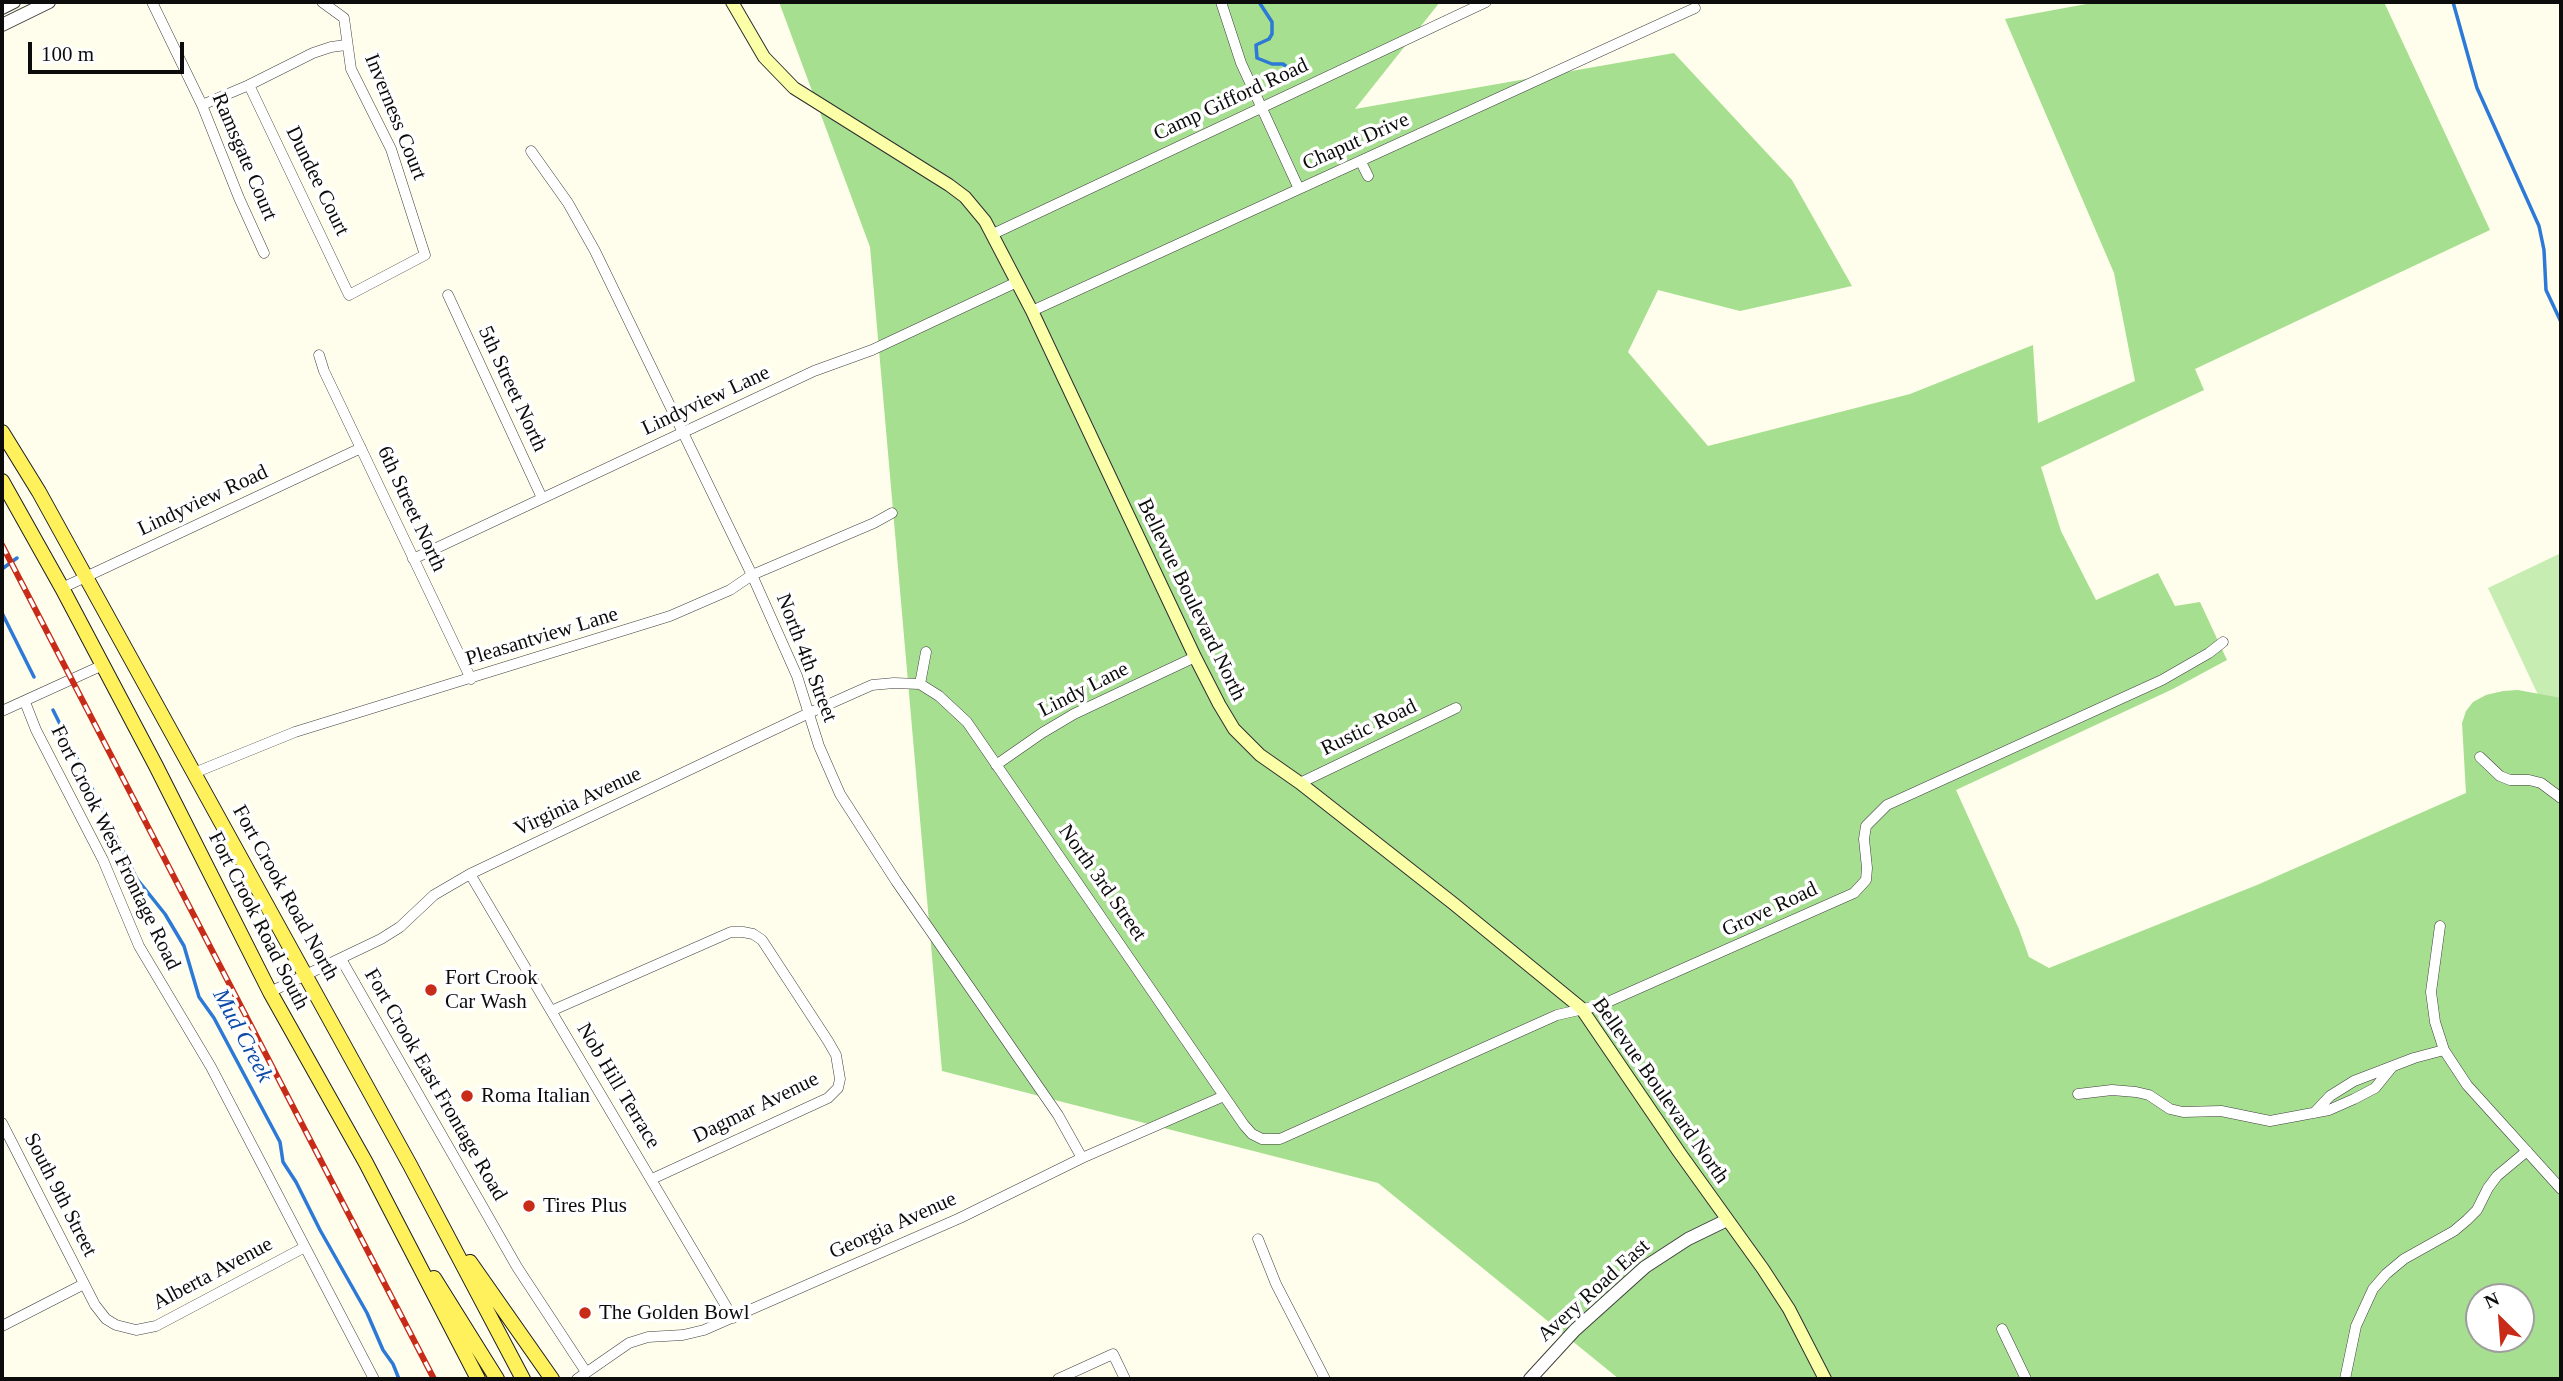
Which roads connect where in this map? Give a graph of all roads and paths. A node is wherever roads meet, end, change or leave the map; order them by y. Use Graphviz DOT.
graph roads {
  1 [pos="14,2"];
  2 [pos="50,2"];
  3 [pos="152,2"];
  4 [pos="323,2"];
  5 [pos="732,2"];
  6 [pos="1221,2"];
  7 [pos="1486,2"];
  8 [pos="2,8"];
  9 [pos="1695,8"];
  10 [pos="2,25"];
  11 [pos="346,46"];
  12 [pos="249,85"];
  13 [pos="202,105"];
  14 [pos="1261,106"];
  15 [pos="531,151"];
  16 [pos="1361,162"];
  17 [pos="1368,176"];
  18 [pos="1299,188"];
  19 [pos="993,234"];
  20 [pos="264,253"];
  21 [pos="1017,282"];
  22 [pos="349,295"];
  23 [pos="448,295"];
  24 [pos="1032,311"];
  25 [pos="320,355"];
  26 [pos="2,432"];
  27 [pos="682,433"];
  28 [pos="361,448"];
  29 [pos="2,481"];
  30 [pos="542,498"];
  31 [pos="892,513"];
  32 [pos="413,559"];
  33 [pos="752,575"];
  34 [pos="86,577"];
  35 [pos="62,588"];
  36 [pos="2223,642"];
  37 [pos="926,652"];
  38 [pos="1195,657"];
  39 [pos="103,665"];
  40 [pos="471,679"];
  41 [pos="920,684"];
  42 [pos="25,702"];
  43 [pos="1456,708"];
  44 [pos="2,711"];
  45 [pos="809,713"];
  46 [pos="2480,757"];
  47 [pos="996,765"];
  48 [pos="194,773"];
  49 [pos="1300,783"];
  50 [pos="2561,799"];
  51 [pos="470,874"];
  52 [pos="2440,926"];
  53 [pos="341,959"];
  54 [pos="306,975"];
  55 [pos="270,992"];
  56 [pos="1581,1008"];
  57 [pos="551,1011"];
  58 [pos="2444,1050"];
  59 [pos="2392,1067"];
  60 [pos="2077,1094"];
  61 [pos="1224,1096"];
  62 [pos="2313,1114"];
  63 [pos="2,1124"];
  64 [pos="1262,1139"];
  65 [pos="2527,1151"];
  66 [pos="1082,1158"];
  67 [pos="652,1180"];
  68 [pos="2561,1189"];
  69 [pos="434,1209"];
  70 [pos="1727,1220"];
  71 [pos="1258,1239"];
  72 [pos="408,1242"];
  73 [pos="305,1247"];
  74 [pos="83,1284"];
  75 [pos="733,1318"];
  76 [pos="2,1326"];
  77 [pos="2002,1329"];
  78 [pos="586,1372"];
  79 [pos="374,1379"];
  80 [pos="478,1379"];
  81 [pos="497,1379"];
  82 [pos="523,1379"];
  83 [pos="552,1379"];
  84 [pos="577,1379"];
  85 [pos="1058,1379"];
  86 [pos="1125,1379"];
  87 [pos="1325,1379"];
  88 [pos="1530,1379"];
  89 [pos="1825,1379"];
  90 [pos="2026,1379"];
  91 [pos="2345,1379"];
  1 -- 8 [label="street"];
  2 -- 10 [label="street"];
  3 -- 13 [label="street, Ramsgate Court"];
  4 -- 11 [label="street, Inverness Court"];
  5 -- 19 [label="main road, Bellevue Boulevard North"];
  6 -- 14 [label="street"];
  7 -- 14 [label="street, Camp Gifford Road"];
  9 -- 16 [label="street, Chaput Drive"];
  11 -- 12 [label="street"];
  11 -- 22 [label="street, Inverness Court"];
  12 -- 13 [label="street"];
  12 -- 22 [label="street, Dundee Court"];
  13 -- 20 [label="street, Ramsgate Court"];
  14 -- 18 [label="street"];
  14 -- 19 [label="street, Camp Gifford Road"];
  15 -- 27 [label="street, North 4th Street"];
  16 -- 17 [label="street"];
  16 -- 18 [label="street, Chaput Drive"];
  18 -- 24 [label="street, Chaput Drive"];
  19 -- 21 [label="main road, Bellevue Boulevard North"];
  21 -- 24 [label="main road, Bellevue Boulevard North"];
  21 -- 27 [label="street, Lindyview Lane"];
  23 -- 30 [label="street, 5th Street North"];
  24 -- 38 [label="main road, Bellevue Boulevard North"];
  25 -- 28 [label="street, 6th Street North"];
  26 -- 34 [label="main road, Fort Crook Road North"];
  27 -- 30 [label="street, Lindyview Lane"];
  27 -- 33 [label="street, North 4th Street"];
  28 -- 32 [label="street, 6th Street North"];
  28 -- 34 [label="street, Lindyview Road"];
  29 -- 35 [label="main road, Fort Crook Road South"];
  30 -- 32 [label="street, Lindyview Lane"];
  31 -- 33 [label="street, Pleasantview Lane"];
  32 -- 40 [label="street, 6th Street North"];
  33 -- 40 [label="street, Pleasantview Lane"];
  33 -- 45 [label="street, North 4th Street"];
  34 -- 35 [label="street, Lindyview Road"];
  34 -- 48 [label="main road, Fort Crook Road North"];
  35 -- 39 [label="main road, Fort Crook Road South"];
  36 -- 56 [label="street, Grove Road"];
  37 -- 41 [label="street"];
  38 -- 47 [label="street, Lindy Lane"];
  38 -- 49 [label="main road, Bellevue Boulevard North"];
  39 -- 42 [label="street"];
  39 -- 55 [label="main road, Fort Crook Road South"];
  40 -- 48 [label="street, Pleasantview Lane"];
  41 -- 45 [label="street, Virginia Avenue"];
  41 -- 47 [label="street, North 3rd Street"];
  42 -- 44 [label="street"];
  42 -- 73 [label="street, Fort Crook West Frontage Road"];
  43 -- 49 [label="street, Rustic Road"];
  45 -- 51 [label="street, Virginia Avenue"];
  45 -- 66 [label="street, North 4th Street"];
  46 -- 50 [label="street"];
  47 -- 61 [label="street, North 3rd Street"];
  48 -- 54 [label="main road, Fort Crook Road North"];
  49 -- 56 [label="main road, Bellevue Boulevard North"];
  51 -- 53 [label="street, Virginia Avenue"];
  51 -- 57 [label="street, Nob Hill Terrace"];
  52 -- 58 [label="street"];
  53 -- 54 [label="street, Virginia Avenue"];
  53 -- 78 [label="street, Fort Crook East Frontage Road"];
  54 -- 55 [label="street, Virginia Avenue"];
  54 -- 69 [label="main road, Fort Crook Road North"];
  55 -- 72 [label="main road, Fort Crook Road South"];
  56 -- 64 [label="street, Grove Road"];
  56 -- 70 [label="main road, Bellevue Boulevard North"];
  57 -- 67 [label="street, Nob Hill Terrace"];
  57 -- 67 [label="street, Dagmar Avenue"];
  58 -- 59 [label="street"];
  58 -- 65 [label="street"];
  59 -- 62 [label="street"];
  59 -- 62 [label="street"];
  60 -- 62 [label="street"];
  61 -- 64 [label="street, North 3rd Street"];
  61 -- 66 [label="street, Georgia Avenue"];
  63 -- 74 [label="street, South 9th Street"];
  65 -- 68 [label="street"];
  65 -- 91 [label="street"];
  66 -- 75 [label="street, Georgia Avenue"];
  67 -- 75 [label="street, Nob Hill Terrace"];
  69 -- 82 [label="main road, Fort Crook Road North"];
  69 -- 83 [label="main road"];
  70 -- 88 [label="street, Avery Road East"];
  70 -- 89 [label="main road, Bellevue Boulevard North"];
  71 -- 87 [label="street"];
  72 -- 80 [label="main road, Fort Crook Road South"];
  72 -- 81 [label="main road"];
  73 -- 74 [label="street, Alberta Avenue"];
  73 -- 79 [label="street, Fort Crook West Frontage Road"];
  74 -- 76 [label="street"];
  75 -- 78 [label="street, Georgia Avenue"];
  77 -- 90 [label="street"];
  78 -- 84 [label="street, Georgia Avenue"];
  85 -- 86 [label="street"];
}
